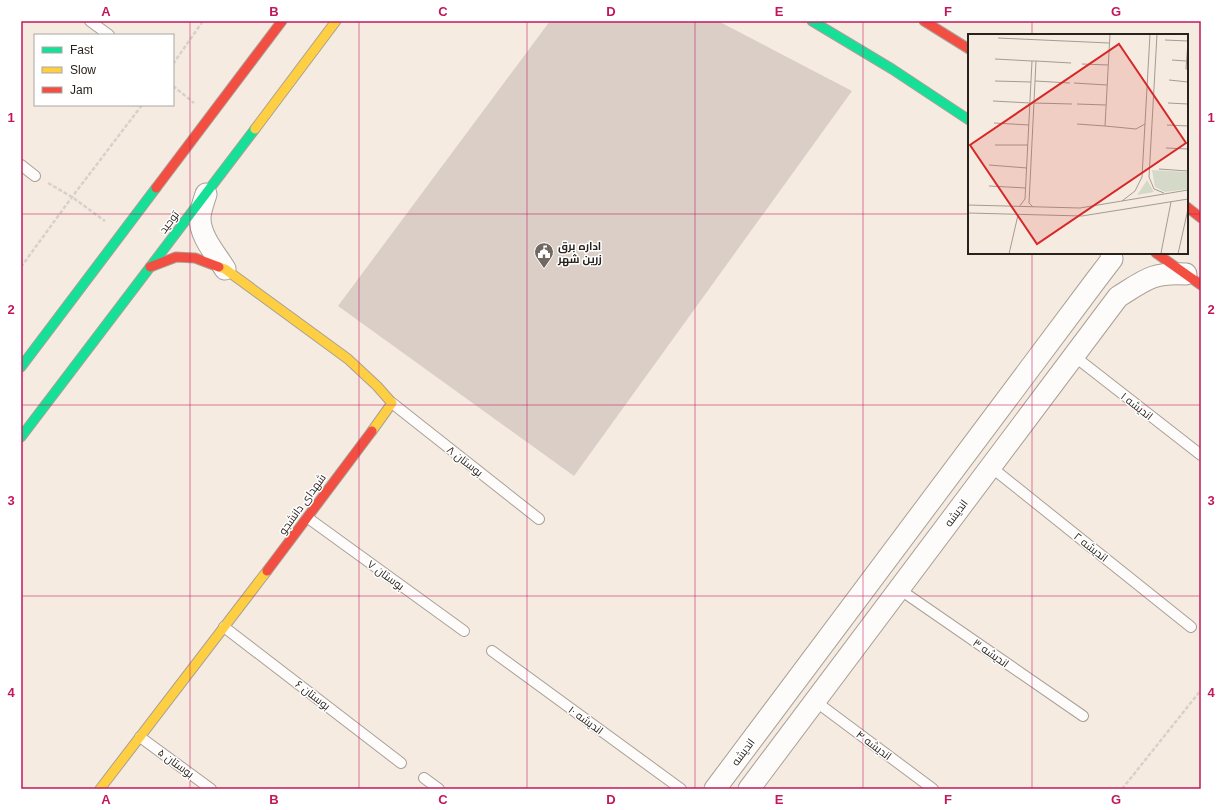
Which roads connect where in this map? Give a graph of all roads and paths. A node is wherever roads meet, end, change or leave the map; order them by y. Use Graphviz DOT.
graph roads {
  1 [pos="90,21"];
  2 [pos="203,21"];
  3 [pos="282,21"];
  4 [pos="336,21"];
  5 [pos="812,21"];
  6 [pos="924,21"];
  7 [pos="108,34"];
  8 [pos="968,48"];
  9 [pos="174,63"];
  10 [pos="174,87"];
  11 [pos="141,106"];
  12 [pos="211,114"];
  13 [pos="968,119"];
  14 [pos="21,165"];
  15 [pos="36,176"];
  16 [pos="206,194"];
  17 [pos="72,196"];
  18 [pos="1188,208"];
  19 [pos="1201,218"];
  20 [pos="121,234"];
  21 [pos="1110,254"];
  22 [pos="1157,254"];
  23 [pos="21,267"];
  24 [pos="150,267"];
  25 [pos="225,269"];
  26 [pos="1096,280"];
  27 [pos="1194,280"];
  28 [pos="1118,297"];
  29 [pos="1074,356"];
  30 [pos="21,367"];
  31 [pos="392,403"];
  32 [pos="21,437"];
  33 [pos="1201,455"];
  34 [pos="990,467"];
  35 [pos="308,518"];
  36 [pos="539,519"];
  37 [pos="899,589"];
  38 [pos="224,627"];
  39 [pos="1191,627"];
  40 [pos="464,631"];
  41 [pos="492,651"];
  42 [pos="1201,690"];
  43 [pos="783,698"];
  44 [pos="810,708"];
  45 [pos="1083,716"];
  46 [pos="140,737"];
  47 [pos="401,763"];
  48 [pos="424,778"];
  49 [pos="100,789"];
  50 [pos="212,789"];
  51 [pos="439,789"];
  52 [pos="681,789"];
  53 [pos="715,789"];
  54 [pos="749,789"];
  55 [pos="933,789"];
  56 [pos="1122,789"];
  1 -- 7 [label="lane"];
  2 -- 9 [label="path"];
  3 -- 12 [label="main road"];
  4 -- 16 [label="main road, توحید"];
  5 -- 13 [label="main road"];
  6 -- 8 [label="main road"];
  10 -- 12 [label="path"];
  11 -- 17 [label="path"];
  12 -- 20 [label="main road"];
  14 -- 15 [label="lane"];
  15 -- 17 [label="path"];
  16 -- 24 [label="main road, توحید"];
  16 -- 25 [label="street"];
  17 -- 20 [label="path"];
  17 -- 23 [label="path"];
  18 -- 19 [label="main road"];
  20 -- 30 [label="main road"];
  21 -- 26 [label="street, اندیشه"];
  22 -- 27 [label="main road"];
  24 -- 25 [label="main road"];
  24 -- 32 [label="main road, توحید"];
  25 -- 31 [label="main road"];
  26 -- 28 [label="street"];
  26 -- 43 [label="street, اندیشه"];
  27 -- 28 [label="street, اندیشه"];
  28 -- 29 [label="street, اندیشه"];
  29 -- 33 [label="lane, اندیشه ۱"];
  29 -- 34 [label="street, اندیشه"];
  31 -- 35 [label="main road, شهدای دانشجو"];
  31 -- 36 [label="lane, بوستان ۸"];
  34 -- 37 [label="street, اندیشه"];
  34 -- 39 [label="lane, اندیشه ۲"];
  35 -- 38 [label="main road, شهدای دانشجو"];
  35 -- 40 [label="lane, بوستان ۷"];
  37 -- 44 [label="street, اندیشه"];
  37 -- 45 [label="lane, اندیشه ۳"];
  38 -- 46 [label="main road, شهدای دانشجو"];
  38 -- 47 [label="lane, بوستان ۶"];
  41 -- 52 [label="lane, اندیشه ۱۰"];
  42 -- 56 [label="path"];
  43 -- 44 [label="street"];
  43 -- 53 [label="street, اندیشه"];
  44 -- 54 [label="street, اندیشه"];
  44 -- 55 [label="lane, اندیشه ۴"];
  46 -- 49 [label="main road, شهدای دانشجو"];
  46 -- 50 [label="lane, بوستان ۵"];
  48 -- 51 [label="lane"];
}
